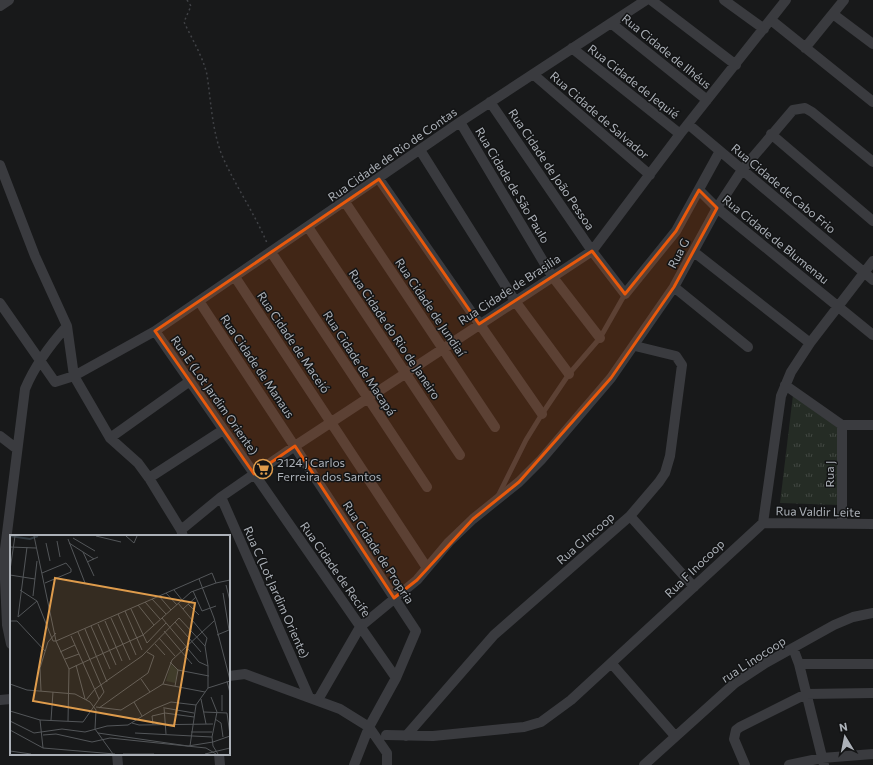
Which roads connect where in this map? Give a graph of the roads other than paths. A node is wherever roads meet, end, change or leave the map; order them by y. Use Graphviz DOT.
graph roads {
  1 [pos="9,0"];
  2 [pos="646,0"];
  3 [pos="651,0"];
  4 [pos="724,0"];
  5 [pos="786,0"];
  6 [pos="844,0"];
  7 [pos="0,6"];
  8 [pos="833,14"];
  9 [pos="771,20"];
  10 [pos="611,23"];
  11 [pos="764,29"];
  12 [pos="872,41"];
  13 [pos="572,48"];
  14 [pos="805,48"];
  15 [pos="736,65"];
  16 [pos="533,74"];
  17 [pos="707,100"];
  18 [pos="490,102"];
  19 [pos="873,102"];
  20 [pos="460,122"];
  21 [pos="688,124"];
  22 [pos="680,134"];
  23 [pos="771,134"];
  24 [pos="420,150"];
  25 [pos="720,151"];
  26 [pos="873,162"];
  27 [pos="0,164"];
  28 [pos="742,170"];
  29 [pos="650,175"];
  30 [pos="379,179"];
  31 [pos="699,190"];
  32 [pos="345,202"];
  33 [pos="717,208"];
  34 [pos="873,221"];
  35 [pos="308,227"];
  36 [pos="592,251"];
  37 [pos="271,252"];
  38 [pos="694,252"];
  39 [pos="873,261"];
  40 [pos="864,272"];
  41 [pos="552,276"];
  42 [pos="235,277"];
  43 [pos="873,280"];
  44 [pos="674,287"];
  45 [pos="625,294"];
  46 [pos="516,300"];
  47 [pos="199,301"];
  48 [pos="0,303"];
  49 [pos="838,307"];
  50 [pos="479,324"];
  51 [pos="67,326"];
  52 [pos="156,331"];
  53 [pos="873,335"];
  54 [pos="600,338"];
  55 [pos="810,343"];
  56 [pos="635,346"];
  57 [pos="748,347"];
  58 [pos="443,349"];
  59 [pos="40,359"];
  60 [pos="406,372"];
  61 [pos="570,374"];
  62 [pos="74,376"];
  63 [pos="190,381"];
  64 [pos="785,386"];
  65 [pos="368,399"];
  66 [pos="542,414"];
  67 [pos="332,421"];
  68 [pos="842,425"];
  69 [pos="873,425"];
  70 [pos="495,427"];
  71 [pos="223,430"];
  72 [pos="0,436"];
  73 [pos="110,438"];
  74 [pos="295,446"];
  75 [pos="17,449"];
  76 [pos="460,456"];
  77 [pos="254,474"];
  78 [pos="149,478"];
  79 [pos="427,487"];
  80 [pos="221,497"];
  81 [pos="496,500"];
  82 [pos="630,516"];
  83 [pos="763,523"];
  84 [pos="842,524"];
  85 [pos="873,524"];
  86 [pos="182,533"];
  87 [pos="427,568"];
  88 [pos="694,587"];
  89 [pos="394,598"];
  90 [pos="873,613"];
  91 [pos="360,627"];
  92 [pos="10,639"];
  93 [pos="793,648"];
  94 [pos="612,664"];
  95 [pos="799,664"];
  96 [pos="873,664"];
  97 [pos="230,676"];
  98 [pos="396,678"];
  99 [pos="873,693"];
  100 [pos="806,694"];
  101 [pos="314,698"];
  102 [pos="10,699"];
  103 [pos="0,700"];
  104 [pos="369,727"];
  105 [pos="386,734"];
  106 [pos="406,736"];
  107 [pos="675,736"];
  108 [pos="873,754"];
  109 [pos="117,755"];
  110 [pos="219,755"];
  111 [pos="823,762"];
  112 [pos="118,765"];
  113 [pos="220,765"];
  114 [pos="354,765"];
  115 [pos="387,765"];
  116 [pos="644,765"];
  117 [pos="745,765"];
  118 [pos="789,765"];
  1 -- 7 [label="street"];
  2 -- 10 [label="street, Rua Cidade de Rio de Contas"];
  3 -- 15 [label="street"];
  4 -- 11 [label="street"];
  5 -- 9 [label="street, Rua Cidade de Brasilia"];
  6 -- 8 [label="street"];
  8 -- 12 [label="street"];
  8 -- 14 [label="street"];
  9 -- 11 [label="street, Rua Cidade de Brasilia"];
  9 -- 14 [label="street"];
  10 -- 13 [label="street, Rua Cidade de Rio de Contas"];
  10 -- 17 [label="street, Rua Cidade de Ilhéus"];
  11 -- 15 [label="street, Rua Cidade de Brasilia"];
  13 -- 16 [label="street, Rua Cidade de Rio de Contas"];
  13 -- 22 [label="street, Rua Cidade de Jequié"];
  14 -- 19 [label="street"];
  15 -- 17 [label="street, Rua Cidade de Brasilia"];
  16 -- 18 [label="street, Rua Cidade de Rio de Contas"];
  16 -- 29 [label="street, Rua Cidade de Salvador"];
  17 -- 21 [label="street, Rua Cidade de Brasilia"];
  18 -- 20 [label="street, Rua Cidade de Rio de Contas"];
  18 -- 36 [label="street, Rua Cidade de João Pessoa"];
  20 -- 24 [label="street, Rua Cidade de Rio de Contas"];
  20 -- 41 [label="street, Rua Cidade de São Paulo"];
  21 -- 22 [label="street, Rua Cidade de Brasilia"];
  21 -- 25 [label="street, Rua Cidade de Cabo Frio"];
  22 -- 29 [label="street, Rua Cidade de Brasilia"];
  23 -- 26 [label="street, Rua G"];
  23 -- 28 [label="street, Rua G"];
  23 -- 34 [label="street"];
  24 -- 30 [label="street, Rua Cidade de Rio de Contas"];
  24 -- 46 [label="street"];
  25 -- 28 [label="street, Rua Cidade de Cabo Frio"];
  25 -- 31 [label="street, Rua G"];
  27 -- 51 [label="street"];
  28 -- 33 [label="street, Rua G"];
  28 -- 40 [label="street, Rua Cidade de Cabo Frio"];
  29 -- 36 [label="street, Rua Cidade de Brasilia"];
  30 -- 32 [label="street, Rua Cidade de Rio de Contas"];
  30 -- 50 [label="street"];
  31 -- 33 [label="street, Rua Cidade de Blumenau"];
  31 -- 45 [label="street, Rua G"];
  32 -- 35 [label="street, Rua Cidade de Rio de Contas"];
  32 -- 58 [label="street, Rua Cidade de Jundiaí"];
  33 -- 38 [label="street, Rua G"];
  33 -- 49 [label="street, Rua Cidade de Blumenau"];
  35 -- 37 [label="street, Rua Cidade de Rio de Contas"];
  35 -- 60 [label="street, Rua Cidade do Rio de Janeiro"];
  36 -- 41 [label="street, Rua Cidade de Brasilia"];
  36 -- 45 [label="street, Rua Cidade de João Pessoa"];
  37 -- 42 [label="street, Rua Cidade de Rio de Contas"];
  37 -- 65 [label="street, Rua Cidade de Macapá"];
  38 -- 44 [label="street, Rua G"];
  38 -- 55 [label="street"];
  39 -- 40 [label="street"];
  40 -- 43 [label="street, Rua Cidade de Cabo Frio"];
  40 -- 49 [label="street"];
  41 -- 46 [label="street, Rua Cidade de Brasilia"];
  41 -- 54 [label="street, Rua Cidade de São Paulo"];
  42 -- 47 [label="street, Rua Cidade de Rio de Contas"];
  42 -- 67 [label="street, Rua Cidade de Maceió"];
  44 -- 56 [label="street, Rua G"];
  44 -- 57 [label="street"];
  45 -- 54 [label="lane"];
  46 -- 50 [label="street, Rua Cidade de Brasilia"];
  46 -- 61 [label="street"];
  47 -- 52 [label="street, Rua Cidade de Rio de Contas"];
  47 -- 74 [label="street, Rua Cidade de Manaus"];
  48 -- 59 [label="street"];
  49 -- 53 [label="street, Rua Cidade de Blumenau"];
  49 -- 55 [label="street"];
  50 -- 58 [label="street, Rua Cidade de Brasilia"];
  50 -- 66 [label="street"];
  51 -- 59 [label="street"];
  51 -- 62 [label="street"];
  52 -- 62 [label="street, Rua Cidade de Rio de Contas"];
  52 -- 63 [label="street, Rua E (Lot Jardim Oriente)"];
  54 -- 61 [label="lane"];
  55 -- 64 [label="street"];
  56 -- 81 [label="street, Rua G"];
  56 -- 82 [label="street, Rua G Incoop"];
  58 -- 60 [label="street, Rua Cidade de Brasilia"];
  58 -- 70 [label="street, Rua Cidade de Jundiaí"];
  59 -- 62 [label="street, Rua Cidade de Rio de Contas"];
  59 -- 75 [label="street"];
  60 -- 65 [label="street, Rua Cidade de Brasilia"];
  60 -- 76 [label="street, Rua Cidade do Rio de Janeiro"];
  61 -- 66 [label="lane"];
  62 -- 73 [label="street"];
  63 -- 71 [label="street, Rua E (Lot Jardim Oriente)"];
  63 -- 73 [label="street"];
  64 -- 68 [label="street"];
  64 -- 83 [label="street"];
  65 -- 67 [label="street, Rua Cidade de Brasilia"];
  65 -- 79 [label="street, Rua Cidade de Macapá"];
  66 -- 81 [label="lane"];
  67 -- 74 [label="street, Rua Cidade de Brasilia"];
  67 -- 87 [label="street, Rua Cidade de Maceió"];
  68 -- 69 [label="street"];
  68 -- 84 [label="street, Rua J"];
  71 -- 77 [label="street, Rua E (Lot Jardim Oriente)"];
  71 -- 78 [label="street"];
  72 -- 75 [label="street"];
  73 -- 78 [label="street"];
  74 -- 77 [label="street, Rua Cidade de Brasilia"];
  74 -- 89 [label="street, Rua Cidade de Propria"];
  75 -- 92 [label="street"];
  77 -- 80 [label="street, Rua Cidade de Brasilia"];
  77 -- 91 [label="street, Rua Cidade de Recife"];
  78 -- 86 [label="street"];
  80 -- 86 [label="street, Rua Cidade de Brasilia"];
  80 -- 101 [label="street, Rua C (Lot Jardim Oriente)"];
  81 -- 87 [label="street, Rua G"];
  82 -- 88 [label="street"];
  82 -- 106 [label="street, Rua G Incoop"];
  83 -- 84 [label="street, Rua Valdir Leite"];
  83 -- 88 [label="street, Rua F Inocoop"];
  84 -- 85 [label="street, Rua Valdir Leite"];
  87 -- 89 [label="street, Rua G"];
  88 -- 94 [label="street, Rua F Inocoop"];
  89 -- 91 [label="street, Rua G"];
  89 -- 98 [label="street, Rua Cidade de Propria"];
  90 -- 93 [label="street, rua L inocoop"];
  91 -- 98 [label="street, Rua Cidade de Recife"];
  91 -- 101 [label="street, Rua G"];
  93 -- 95 [label="street"];
  93 -- 107 [label="street, rua L inocoop"];
  94 -- 106 [label="street, Rua F Inocoop"];
  94 -- 107 [label="street"];
  95 -- 96 [label="street"];
  95 -- 100 [label="street"];
  97 -- 101 [label="street"];
  98 -- 104 [label="street"];
  99 -- 100 [label="street"];
  100 -- 111 [label="street"];
  100 -- 117 [label="street"];
  101 -- 104 [label="street"];
  102 -- 103 [label="street"];
  104 -- 114 [label="street"];
  104 -- 115 [label="street"];
  105 -- 106 [label="street, Rua F Inocoop"];
  107 -- 116 [label="street, rua L inocoop"];
  108 -- 111 [label="street"];
  109 -- 112 [label="street"];
  110 -- 113 [label="street"];
  111 -- 118 [label="street"];
}
